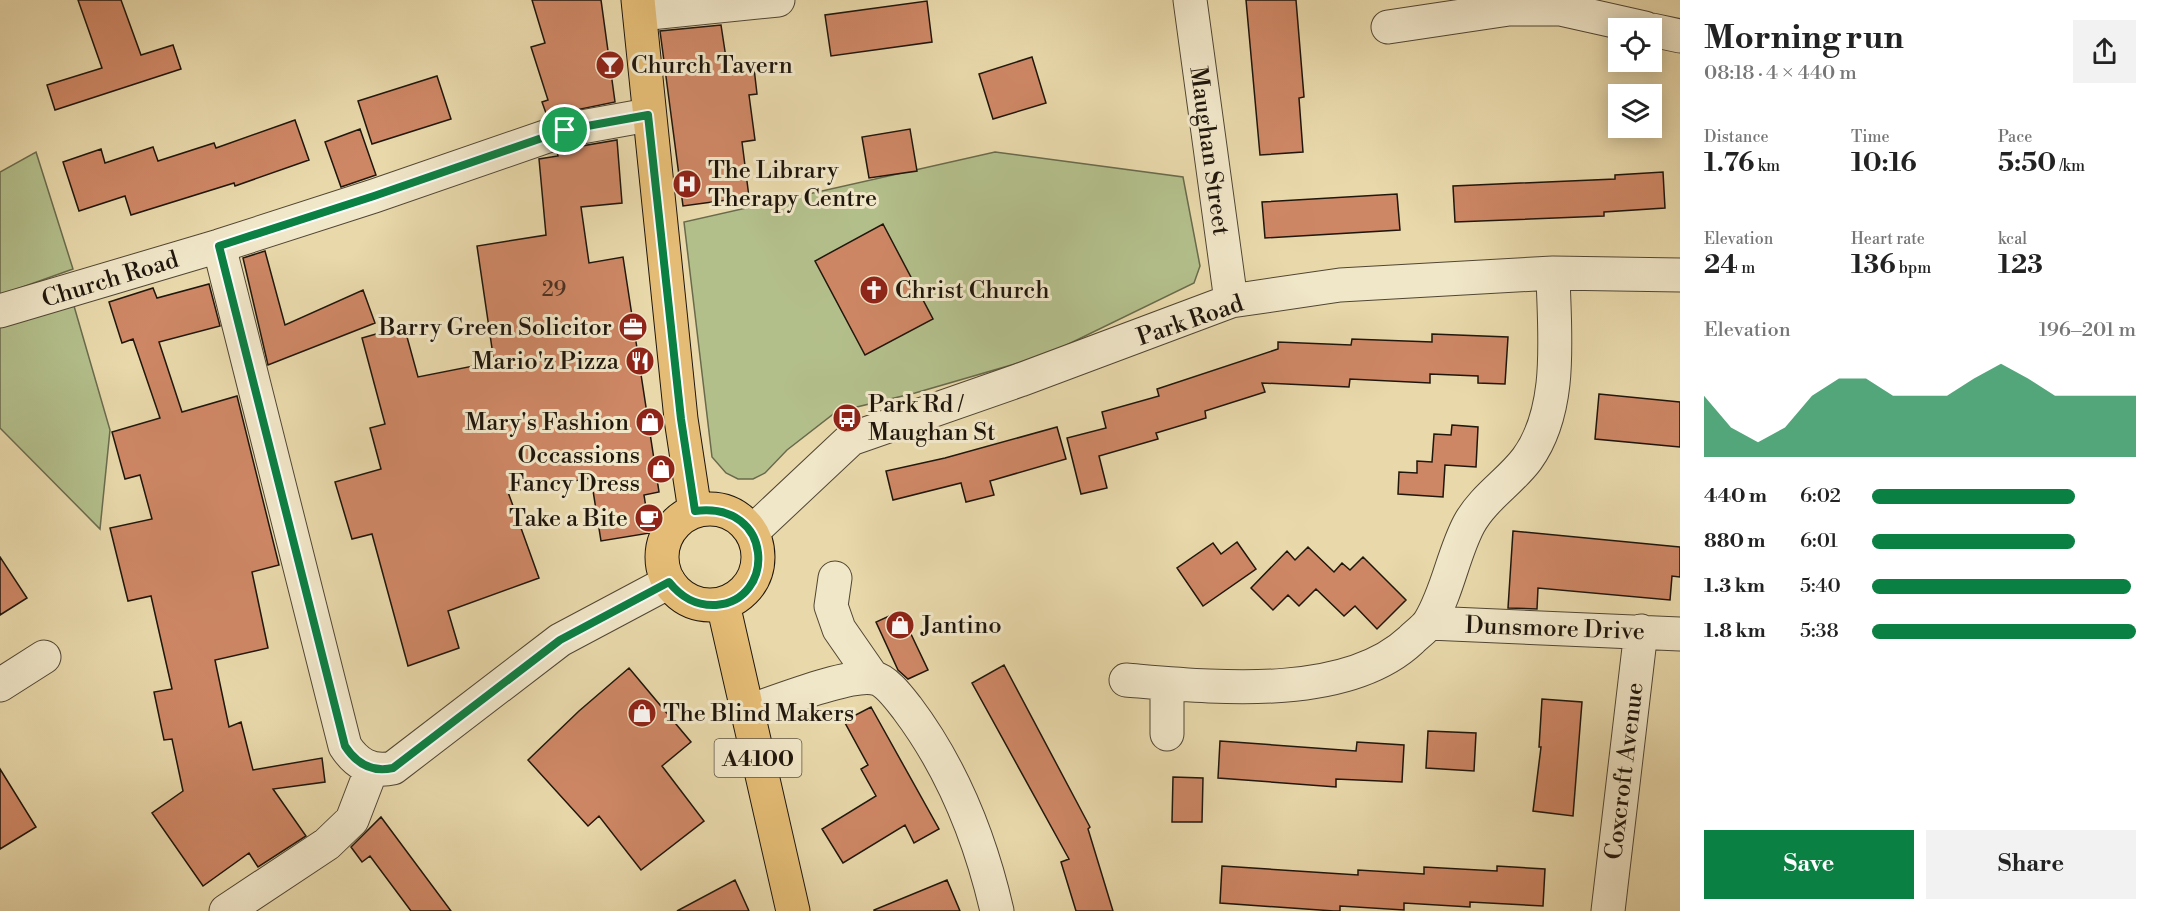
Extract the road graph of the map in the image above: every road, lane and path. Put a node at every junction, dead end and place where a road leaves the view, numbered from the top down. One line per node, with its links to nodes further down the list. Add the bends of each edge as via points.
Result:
1 (778, 0): 3 (street)
2 (1191, 0): 13 (street, Maughan Street)
3 (639, 7): 9 (main road)
4 (1469, 7): 5 (street, via 1560,9); 6 (street)
5 (1608, 20)
6 (1388, 27)
7 (1662, 32): 8 (street)
8 (1680, 36)
9 (648, 115): 10 (street, Church Road, via 565,130); 15 (main road, via 681,419)
10 (219, 246): 14 (street, Church Road); 30 (street, via 345,746 354,760)
11 (1553, 273): 12 (street, Park Road); 13 (street, Park Road, via 1340,285); 20 (street, via 1550,402 1538,439 1526,460 1469,524)
12 (1680, 275)
13 (1232, 301): 16 (street, Park Road, via 851,439)
14 (0, 312)
15 (695, 511): 16 (main road, via 735,515); 18 (main road, via 674,525 666,538 663,568)
16 (752, 532): 19 (main road, via 758,546 755,575 748,588)
17 (835, 578): 24 (street, via 831,606 839,628)
18 (669, 582): 19 (main road, via 678,594 692,602); 30 (street, via 560,640 393,768)
19 (723, 604): 28 (main road, A4100)
20 (1429, 623): 21 (street, Dunsmore Drive); 26 (street, via 1380,664 1321,682 1281,686)
21 (1641, 631): 22 (street, Dunsmore Drive); 34 (street, Coxcroft Avenue)
22 (1680, 634)
23 (44, 657): 27 (street)
24 (873, 678): 28 (street, via 844,681); 33 (street, via 900,698 925,731 958,789 987,867)
25 (1126, 680): 26 (street)
26 (1167, 684): 29 (street)
27 (0, 685)
28 (746, 712): 32 (main road, A4100)
29 (1167, 734)
30 (372, 768): 31 (street, via 352,820 327,844)
31 (226, 911)
32 (793, 911)
33 (997, 911)
34 (1608, 911)

